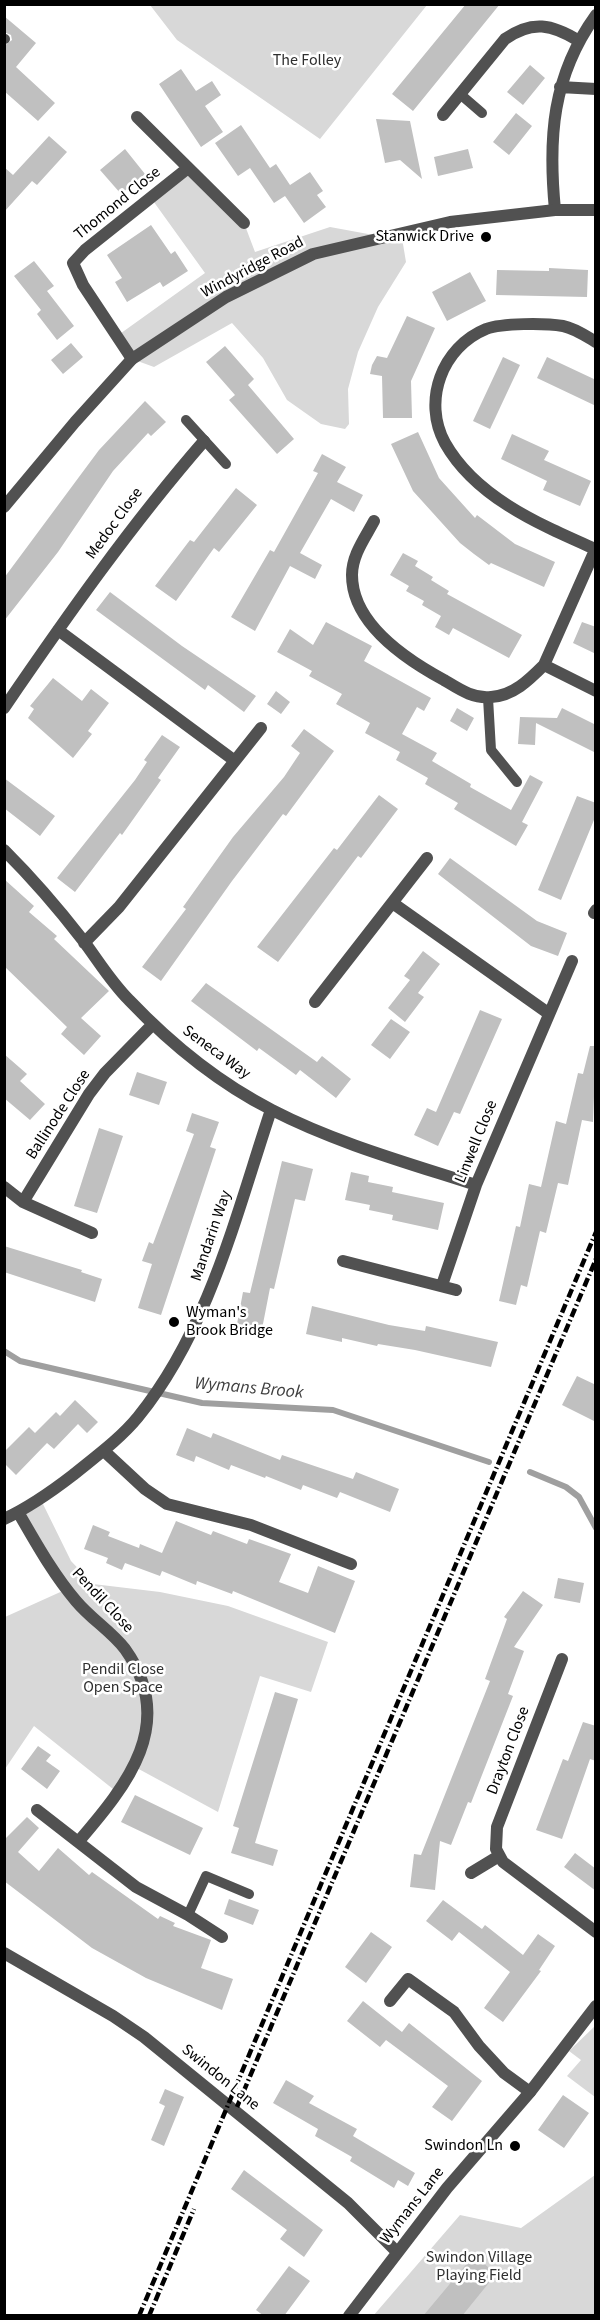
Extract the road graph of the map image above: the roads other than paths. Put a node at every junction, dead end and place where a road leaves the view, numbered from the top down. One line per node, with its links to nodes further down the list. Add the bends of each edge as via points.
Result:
1 (596, 15): 2 (street)
2 (579, 41): 3 (street); 5 (street, via 551,27 522,29 505,39)
3 (560, 87): 4 (street); 10 (street, via 550,145)
4 (596, 89)
5 (460, 94): 6 (lane); 7 (street)
6 (482, 113)
7 (443, 115)
8 (137, 117): 9 (street, Thomond Close)
9 (188, 168): 12 (street, Thomond Close); 14 (street, Thomond Close, via 73,263)
10 (555, 210): 11 (street, Windyridge Road); 14 (street, Windyridge Road, via 450,222 313,254 226,297)
11 (596, 210)
12 (244, 223)
13 (596, 342): 20 (street, via 563,326 487,329 466,341 449,359 438,381 435,406 445,444 484,488 550,529)
14 (132, 359): 18 (street, Windyridge Road)
15 (186, 420): 16 (lane)
16 (204, 441): 17 (lane); 21 (street, Medoc Close, via 161,491)
17 (226, 464)
18 (4, 507)
19 (374, 521): 24 (street, via 370,541 355,556 352,583 372,625 411,662 469,694)
20 (595, 549): 22 (street)
21 (58, 630): 25 (street, Medoc Close); 27 (street)
22 (544, 665): 23 (street); 24 (street, via 531,679 508,693)
23 (596, 691)
24 (488, 698): 28 (lane, via 491,750)
25 (4, 708)
26 (261, 728): 27 (street)
27 (236, 761): 32 (street, via 119,907)
28 (517, 782)
29 (4, 850): 32 (street, Seneca Way, via 40,886)
30 (427, 858): 31 (street)
31 (394, 904): 34 (street); 35 (street)
32 (84, 943): 36 (street, Seneca Way, via 104,973)
33 (572, 961): 35 (street, Linwell Close)
34 (315, 1002)
35 (548, 1013): 38 (street, Linwell Close)
36 (153, 1024): 37 (street, Seneca Way, via 211,1072); 40 (street, Ballinode Close, via 89,1094)
37 (271, 1110): 38 (street, Seneca Way, via 381,1154); 45 (street, Mandarin Way, via 214,1285 173,1363 137,1418)
38 (476, 1185): 43 (street, Linwell Close)
39 (4, 1187): 40 (street)
40 (23, 1202): 41 (street)
41 (92, 1233)
42 (343, 1260): 43 (street)
43 (442, 1286): 44 (street)
44 (456, 1290)
45 (104, 1451): 46 (street, Mandarin Way, via 41,1500); 48 (street, via 145,1489 167,1503 251,1525)
46 (18, 1512): 47 (street, Mandarin Way); 51 (street, Pendil Close, via 49,1566 77,1603 126,1650 144,1694 145,1739 135,1767)
47 (4, 1519)
48 (351, 1564)
49 (562, 1659): 52 (street, Drayton Close, via 497,1827)
50 (37, 1810): 51 (street)
51 (79, 1840): 55 (street, via 136,1887)
52 (498, 1856): 53 (street); 56 (street)
53 (471, 1873)
54 (249, 1894): 55 (lane, via 206,1876)
55 (188, 1915): 57 (street)
56 (596, 1932)
57 (222, 1937)
58 (4, 1953): 62 (street, Swindon Lane, via 144,2037 348,2203)
59 (390, 2001): 61 (street, via 408,1979 454,2012 504,2073)
60 (596, 2006): 61 (street, Wymans Lane)
61 (530, 2092): 62 (street, Wymans Lane)
62 (397, 2252): 63 (street, Wymans Lane)
63 (349, 2316)

